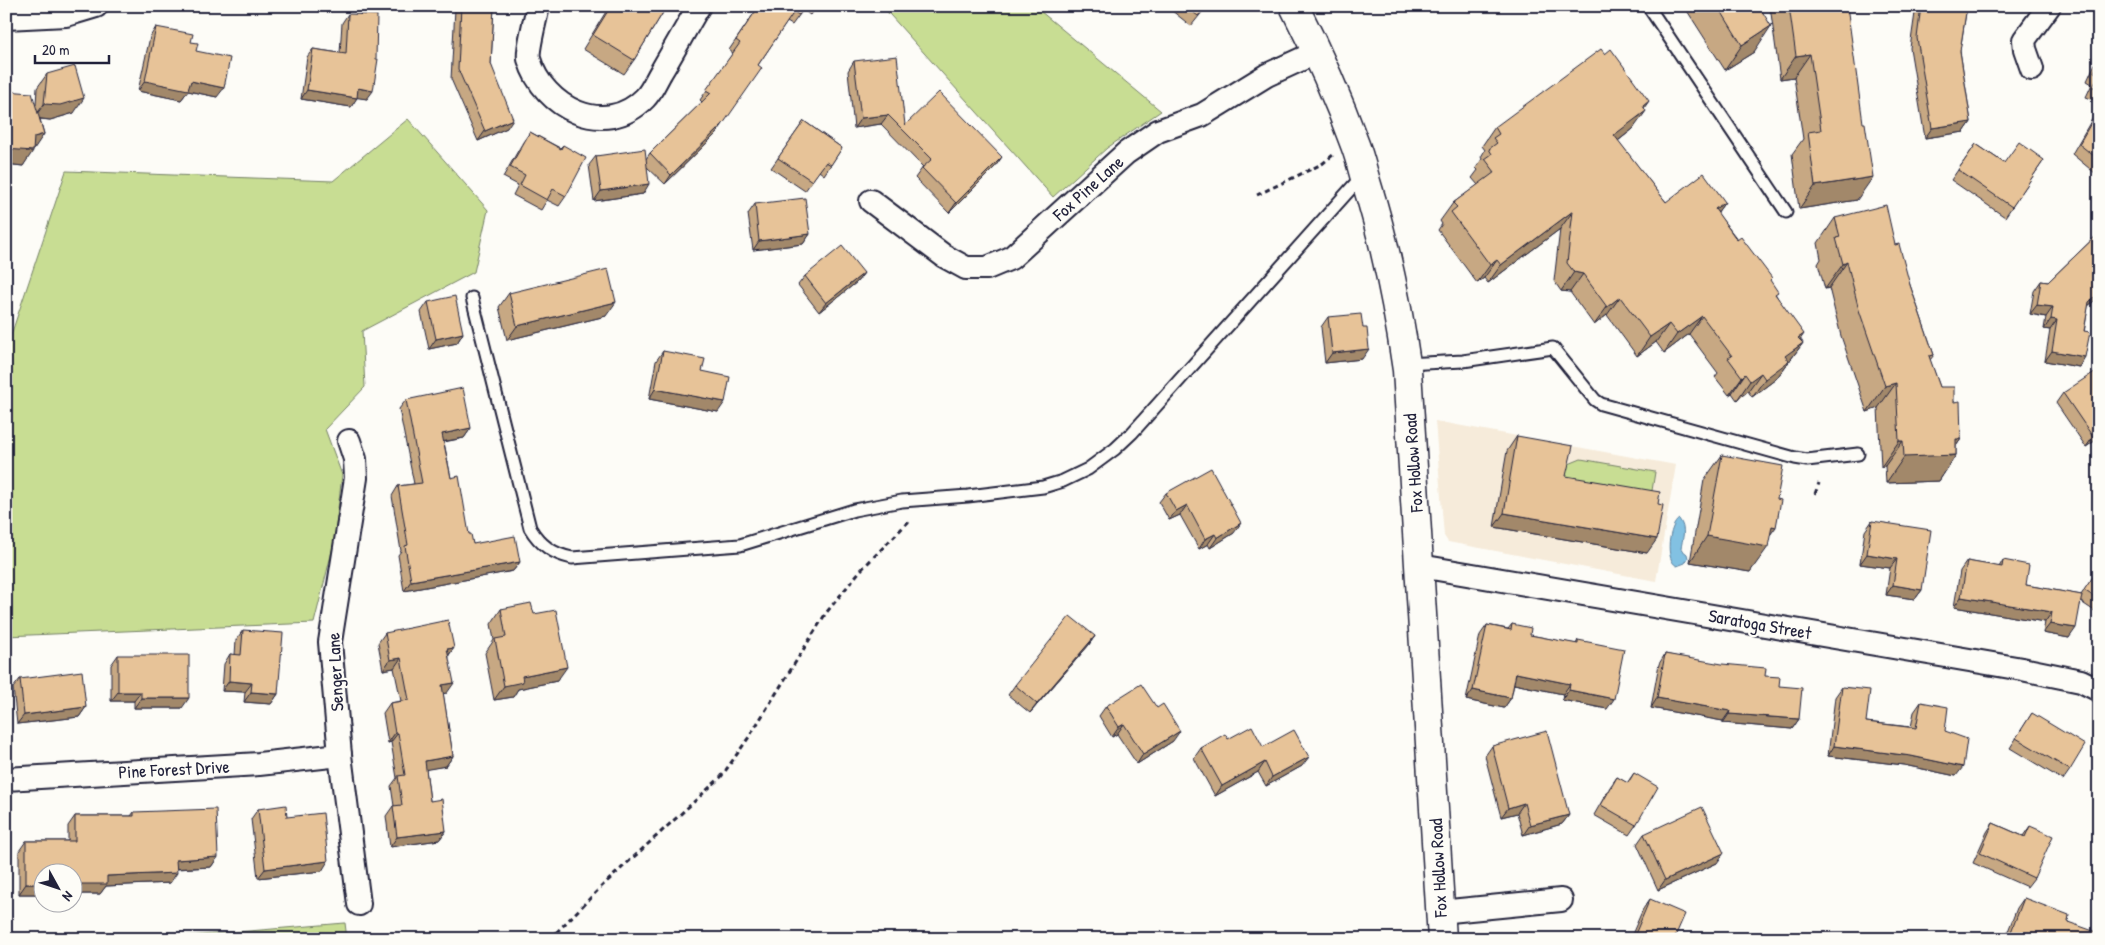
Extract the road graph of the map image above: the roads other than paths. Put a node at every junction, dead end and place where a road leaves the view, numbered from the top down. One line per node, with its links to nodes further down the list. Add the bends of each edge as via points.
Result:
1 (96, 6): 7 (street, via 66,15)
2 (538, 6): 3 (street, via 529,57 539,79 552,96 569,109 585,116 609,118 646,98)
3 (699, 6)
4 (1294, 6): 8 (main road, Fox Hollow Road)
5 (1648, 6): 12 (lane)
6 (2049, 6): 9 (street, via 2024,40)
7 (6, 18)
8 (1317, 52): 10 (main road, Fox Hollow Road); 11 (street, Fox Pine Lane, via 1267,74 1202,114 1158,131 1126,153 1011,258 988,268 966,268 944,256)
9 (2032, 69)
10 (1364, 173): 13 (lane, via 1115,449 1088,469 1063,482 1043,487 902,501 854,510 740,546 572,558 558,555 536,538 530,528); 14 (main road, Fox Hollow Road, via 1392,278)
11 (871, 201)
12 (1786, 212)
13 (472, 298)
14 (1406, 364): 16 (lane, via 1463,361 1553,348 1601,404 1795,458 1807,460); 17 (main road, Fox Hollow Road)
15 (349, 441): 19 (street, Senger Lane, via 355,459 356,478 330,642)
16 (1858, 454)
17 (1420, 566): 18 (street, Saratoga Street, via 2022,669 2081,681); 23 (main road, Fox Hollow Road)
18 (2099, 690)
19 (340, 755): 20 (street, Pine Forest Drive, via 259,764); 22 (street, Senger Lane)
20 (6, 778)
21 (1561, 900): 23 (street)
22 (359, 904)
23 (1441, 926)

